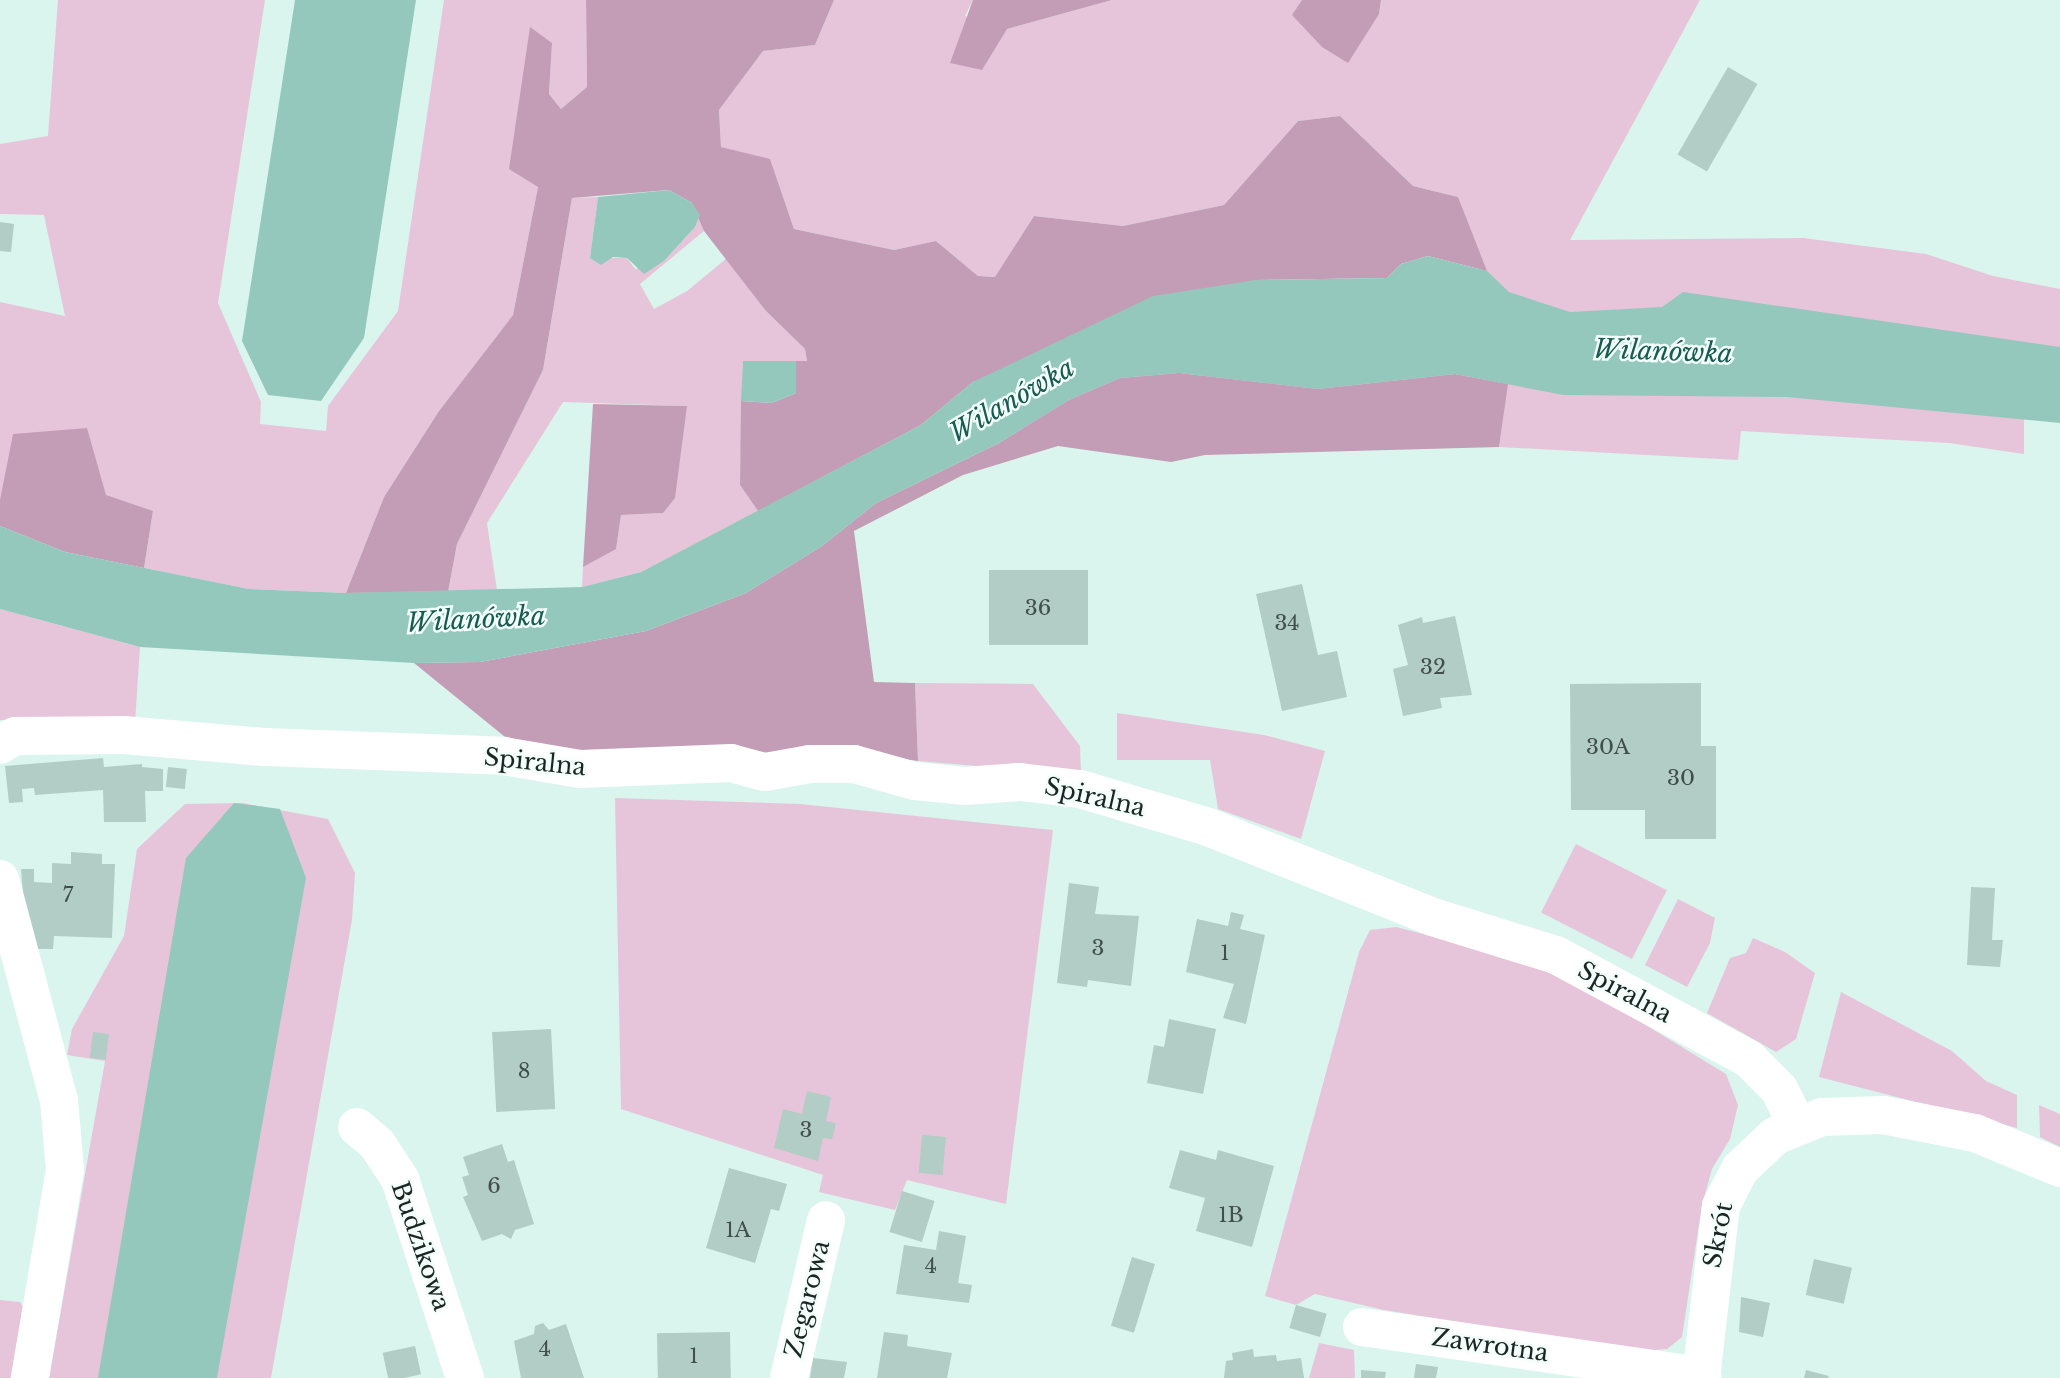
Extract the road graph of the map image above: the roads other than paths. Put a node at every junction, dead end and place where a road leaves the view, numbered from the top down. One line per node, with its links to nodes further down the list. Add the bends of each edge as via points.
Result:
1 (0, 745): 3 (street, Spiralna, via 24,735 124,735 264,747 505,756 580,769 731,763 765,772 810,764 854,764 915,781 964,786 1020,782 1080,789 1208,827 1433,917 1556,955 1749,1059 1779,1089)
2 (0, 878): 9 (street, via 59,1100 65,1170)
3 (1797, 1125): 5 (street, via 1849,1114 1921,1119 1975,1133); 8 (street, Skrót, via 1756,1151 1740,1169 1720,1206)
4 (357, 1126): 10 (street, Budzikowa, via 377,1144 400,1179)
5 (2060, 1168)
6 (827, 1220): 11 (street, Zegarowa)
7 (1362, 1327): 8 (street, Zawrotna)
8 (1701, 1377)
9 (30, 1378)
10 (465, 1378)
11 (789, 1378)

